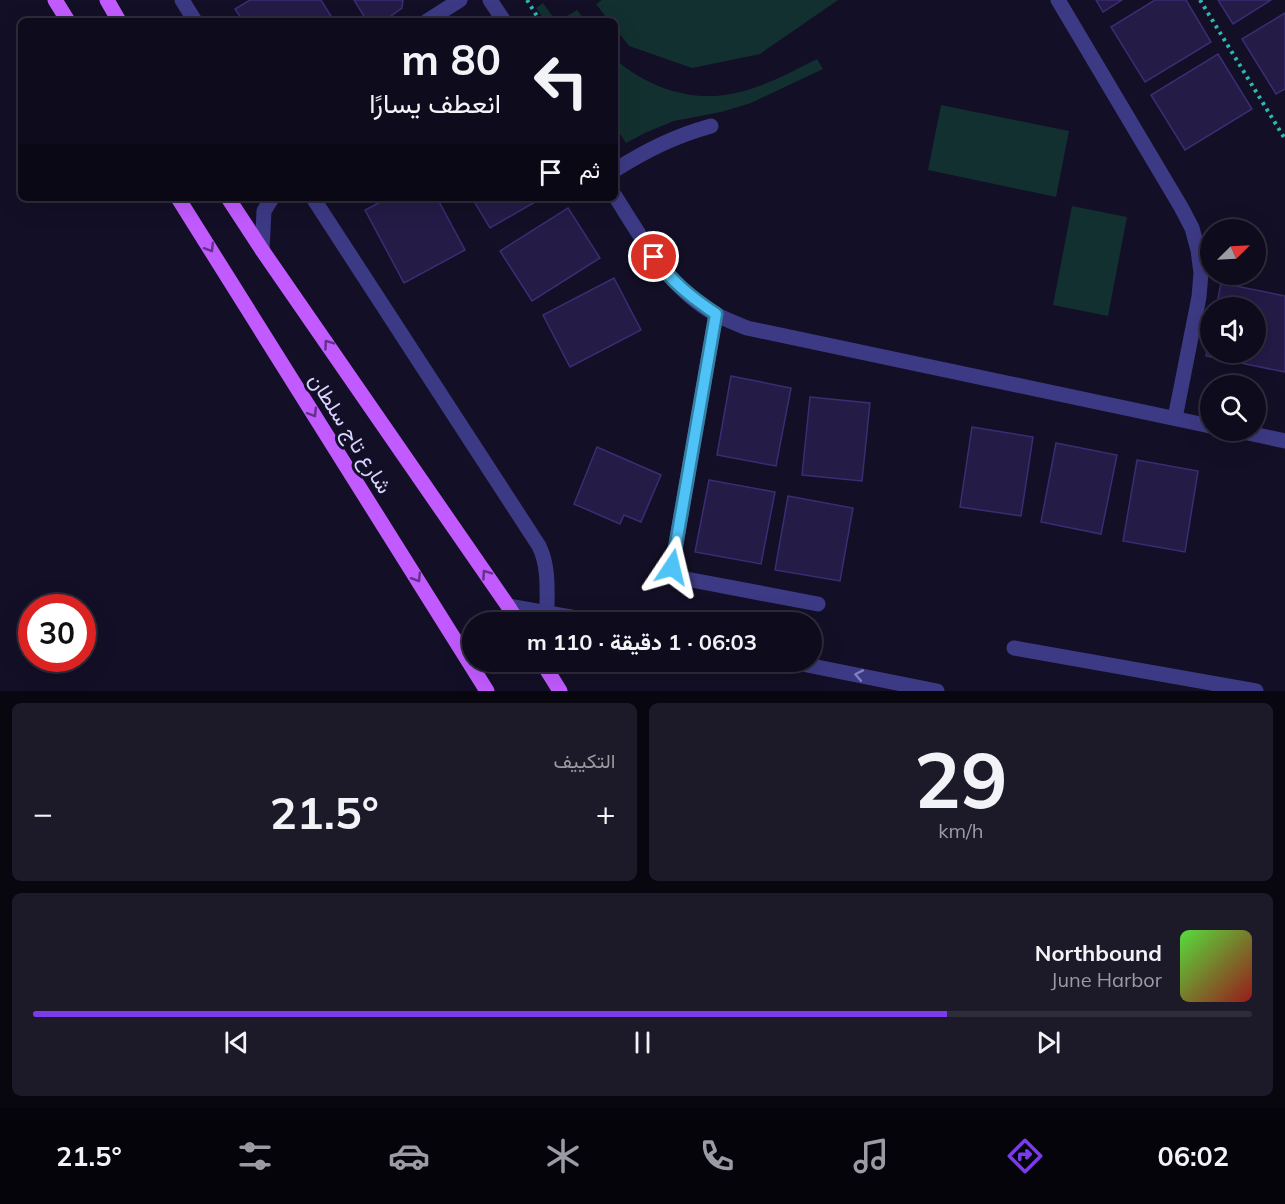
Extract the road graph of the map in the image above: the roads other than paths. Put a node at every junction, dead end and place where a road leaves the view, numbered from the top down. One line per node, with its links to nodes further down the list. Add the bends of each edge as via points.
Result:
1 (54, 0): 7 (main road)
2 (107, 0): 8 (main road)
3 (182, 0): 9 (street)
4 (460, 0): 10 (street)
5 (490, 0): 11 (street)
6 (1058, 0): 21 (street, via 1192,228 1201,273)
7 (66, 18)
8 (117, 18)
9 (193, 18)
10 (431, 18)
11 (502, 18)
12 (711, 126): 13 (street, via 656,146)
13 (618, 168)
14 (180, 201): 32 (main road, شارع تاج سلطان, one-way to 32)
15 (230, 201): 19 (main road, شارع تاج سلطان)
16 (270, 201): 19 (street, via 264,211)
17 (315, 201): 28 (street, via 543,554)
18 (618, 201): 20 (street, via 664,271 688,295)
19 (262, 250): 26 (main road, شارع تاج سلطان, one-way to 19)
20 (716, 314): 21 (street, via 747,328); 25 (street, via 673,572 681,578)
21 (1175, 418): 22 (street)
22 (1200, 424)
23 (1266, 437): 24 (street)
24 (1285, 441)
25 (818, 604)
26 (508, 606): 27 (main road, شارع تاج سلطان); 28 (street)
27 (512, 612)
28 (547, 612)
29 (1014, 648): 35 (street)
30 (822, 668): 34 (street, one-way to 30)
31 (548, 672): 33 (main road)
32 (487, 691)
33 (560, 691)
34 (937, 691)
35 (1256, 691)

